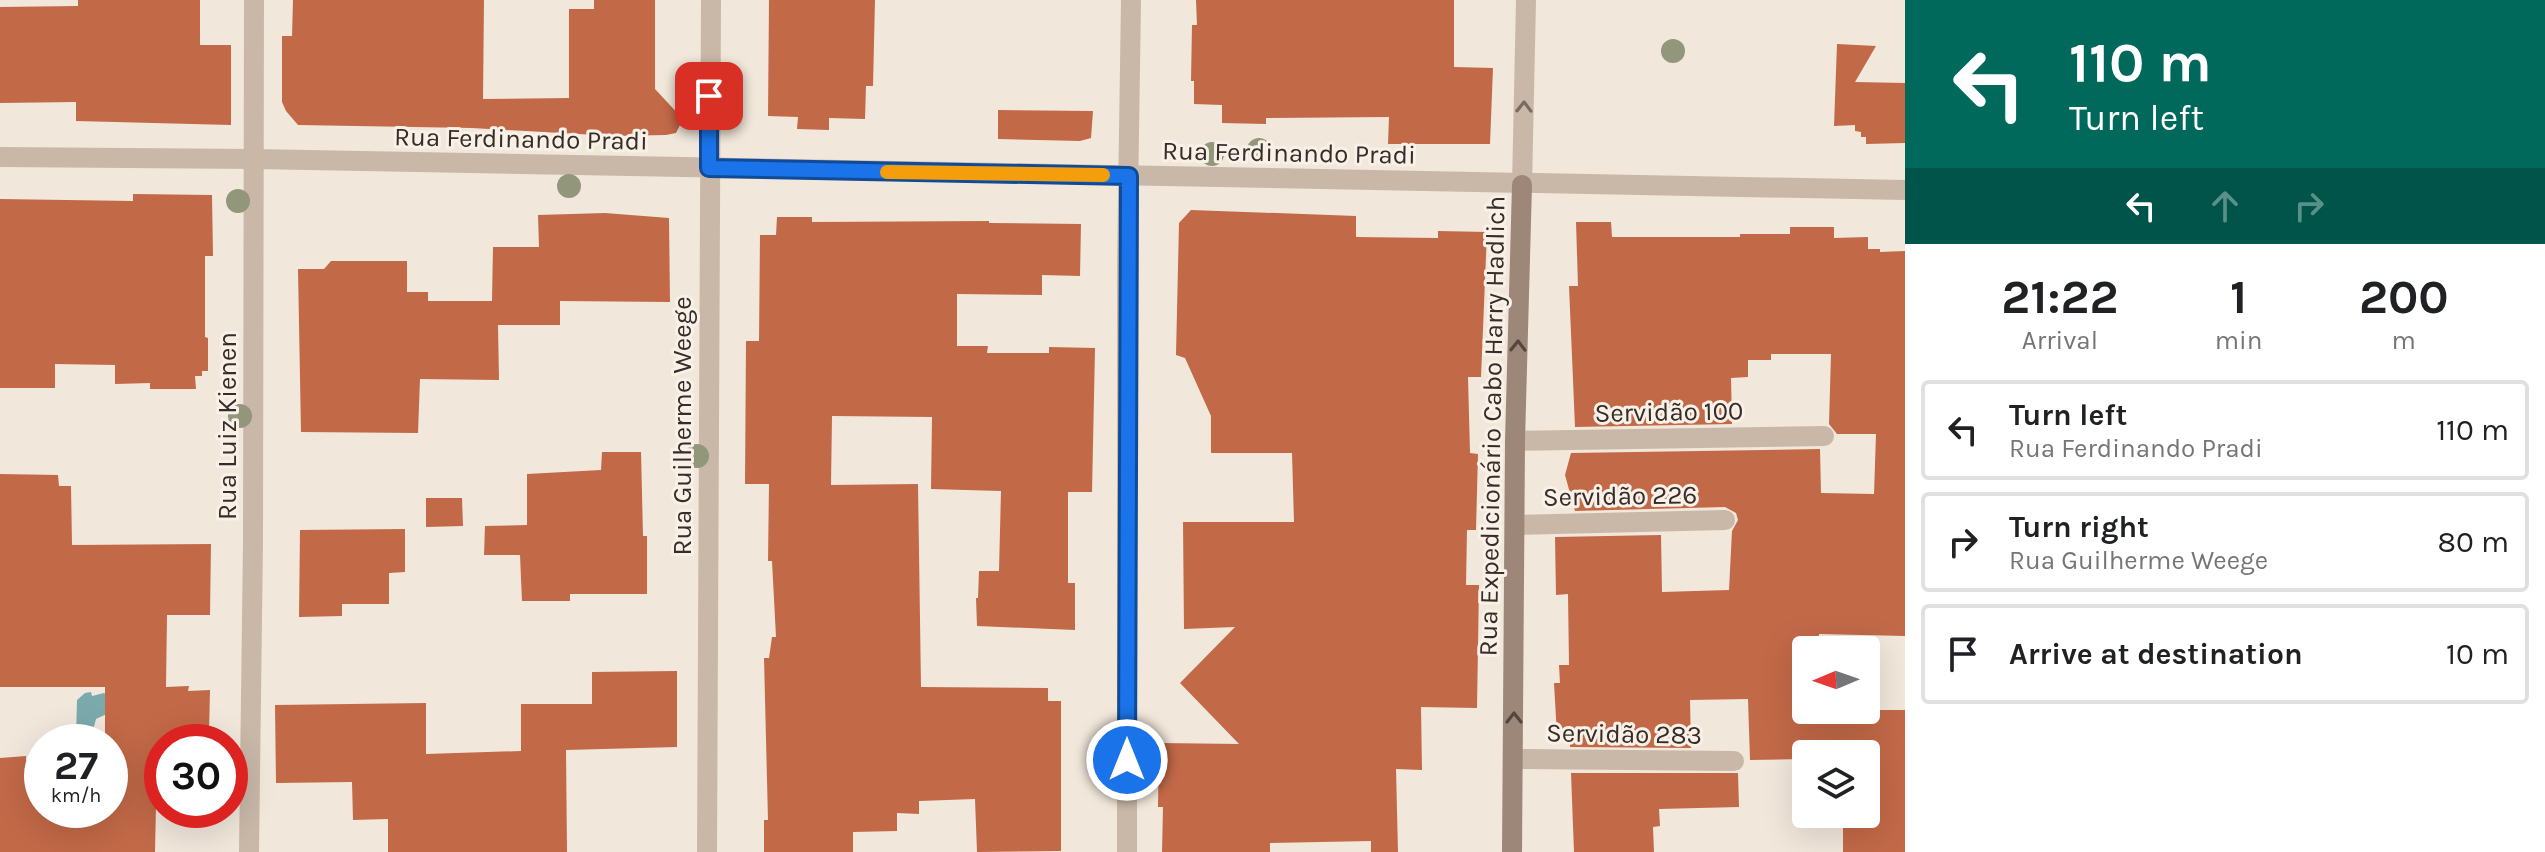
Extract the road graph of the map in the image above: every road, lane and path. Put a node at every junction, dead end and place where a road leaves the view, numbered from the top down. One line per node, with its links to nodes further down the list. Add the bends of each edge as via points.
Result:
1 (254, 0): 6 (street, Rua Luiz Kienen)
2 (711, 0): 7 (street, Rua Guilherme Weege)
3 (1131, 0): 8 (street)
4 (1526, 0): 9 (street, Rua Expedicionário Cabo Harry Hadlich, one-way to 4)
5 (0, 157): 6 (street, Rua Ferdinando Pradi)
6 (254, 159): 7 (street, Rua Ferdinando Pradi); 17 (street, Rua Luiz Kienen)
7 (709, 168): 8 (street, Rua Ferdinando Pradi); 18 (street, Rua Guilherme Weege)
8 (1129, 176): 9 (street, Rua Ferdinando Pradi); 19 (street)
9 (1522, 185): 10 (street, Rua Ferdinando Pradi); 12 (street, Rua Expedicionário Cabo Harry Hadlich, one-way to 9)
10 (1905, 190)
11 (1824, 436): 12 (street, Servidão 100)
12 (1515, 441): 14 (street, Rua Expedicionário Cabo Harry Hadlich)
13 (1725, 520): 14 (street, Servidão 226)
14 (1516, 525): 15 (street, Rua Expedicionário Cabo Harry Hadlich, one-way to 14)
15 (1513, 759): 16 (street, Servidão 283); 20 (street, Rua Expedicionário Cabo Harry Hadlich)
16 (1734, 761)
17 (249, 852)
18 (707, 852)
19 (1127, 852)
20 (1512, 852)

